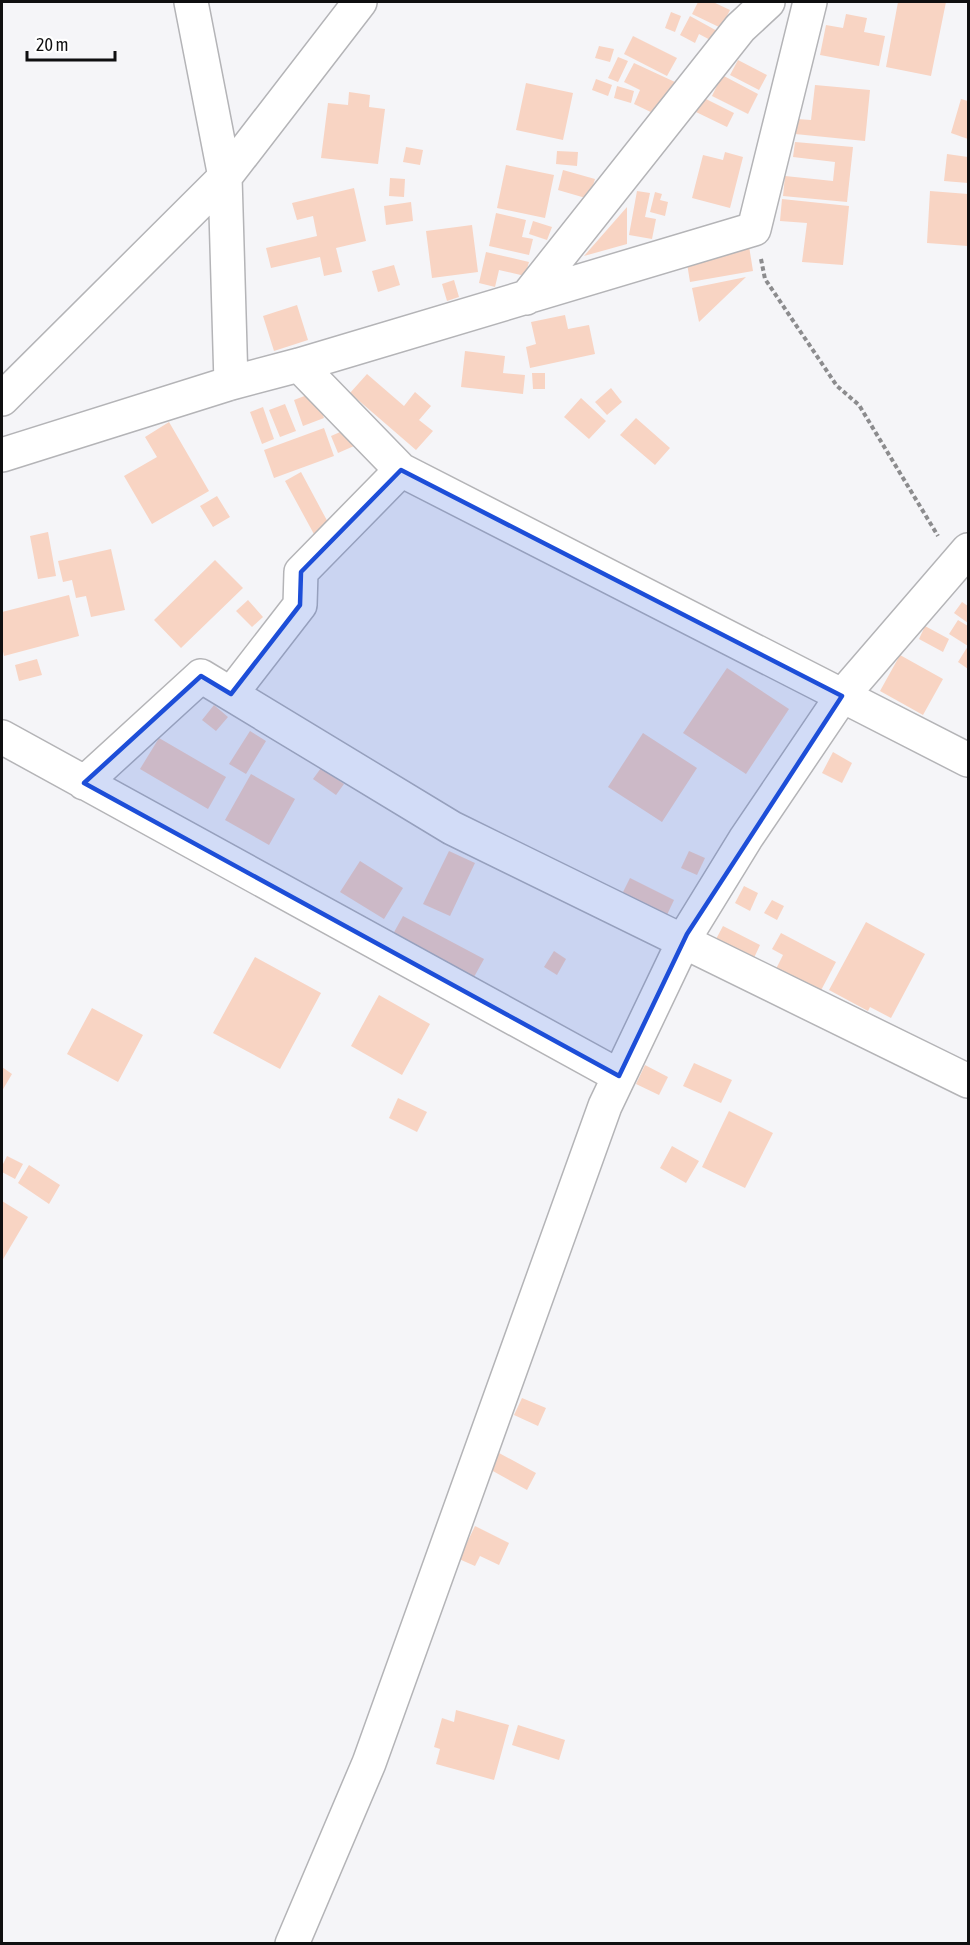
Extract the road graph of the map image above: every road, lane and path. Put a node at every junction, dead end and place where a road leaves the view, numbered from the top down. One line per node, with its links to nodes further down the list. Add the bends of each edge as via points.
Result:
1 (191, 2): 5 (street)
2 (360, 2): 5 (street)
3 (768, 2): 7 (street, via 740,28)
4 (810, 2): 6 (street)
5 (225, 177): 9 (street); 10 (street)
6 (754, 229): 7 (street); 13 (path, via 765,279 837,386 859,405)
7 (526, 298): 8 (street)
8 (299, 364): 9 (street); 12 (street)
9 (231, 383): 11 (street)
10 (2, 399)
11 (2, 454)
12 (402, 470): 14 (street, via 301,572 300,605); 15 (street)
13 (962, 558): 15 (street)
14 (231, 694): 18 (street, via 201,676); 19 (street, via 452,828)
15 (842, 696): 17 (street); 19 (street, via 746,838)
16 (2, 737): 18 (street)
17 (969, 760)
18 (84, 783): 20 (street)
19 (684, 942): 20 (street); 21 (street)
20 (619, 1076): 22 (street, via 369,1763)
21 (969, 1081)
22 (292, 1944)

